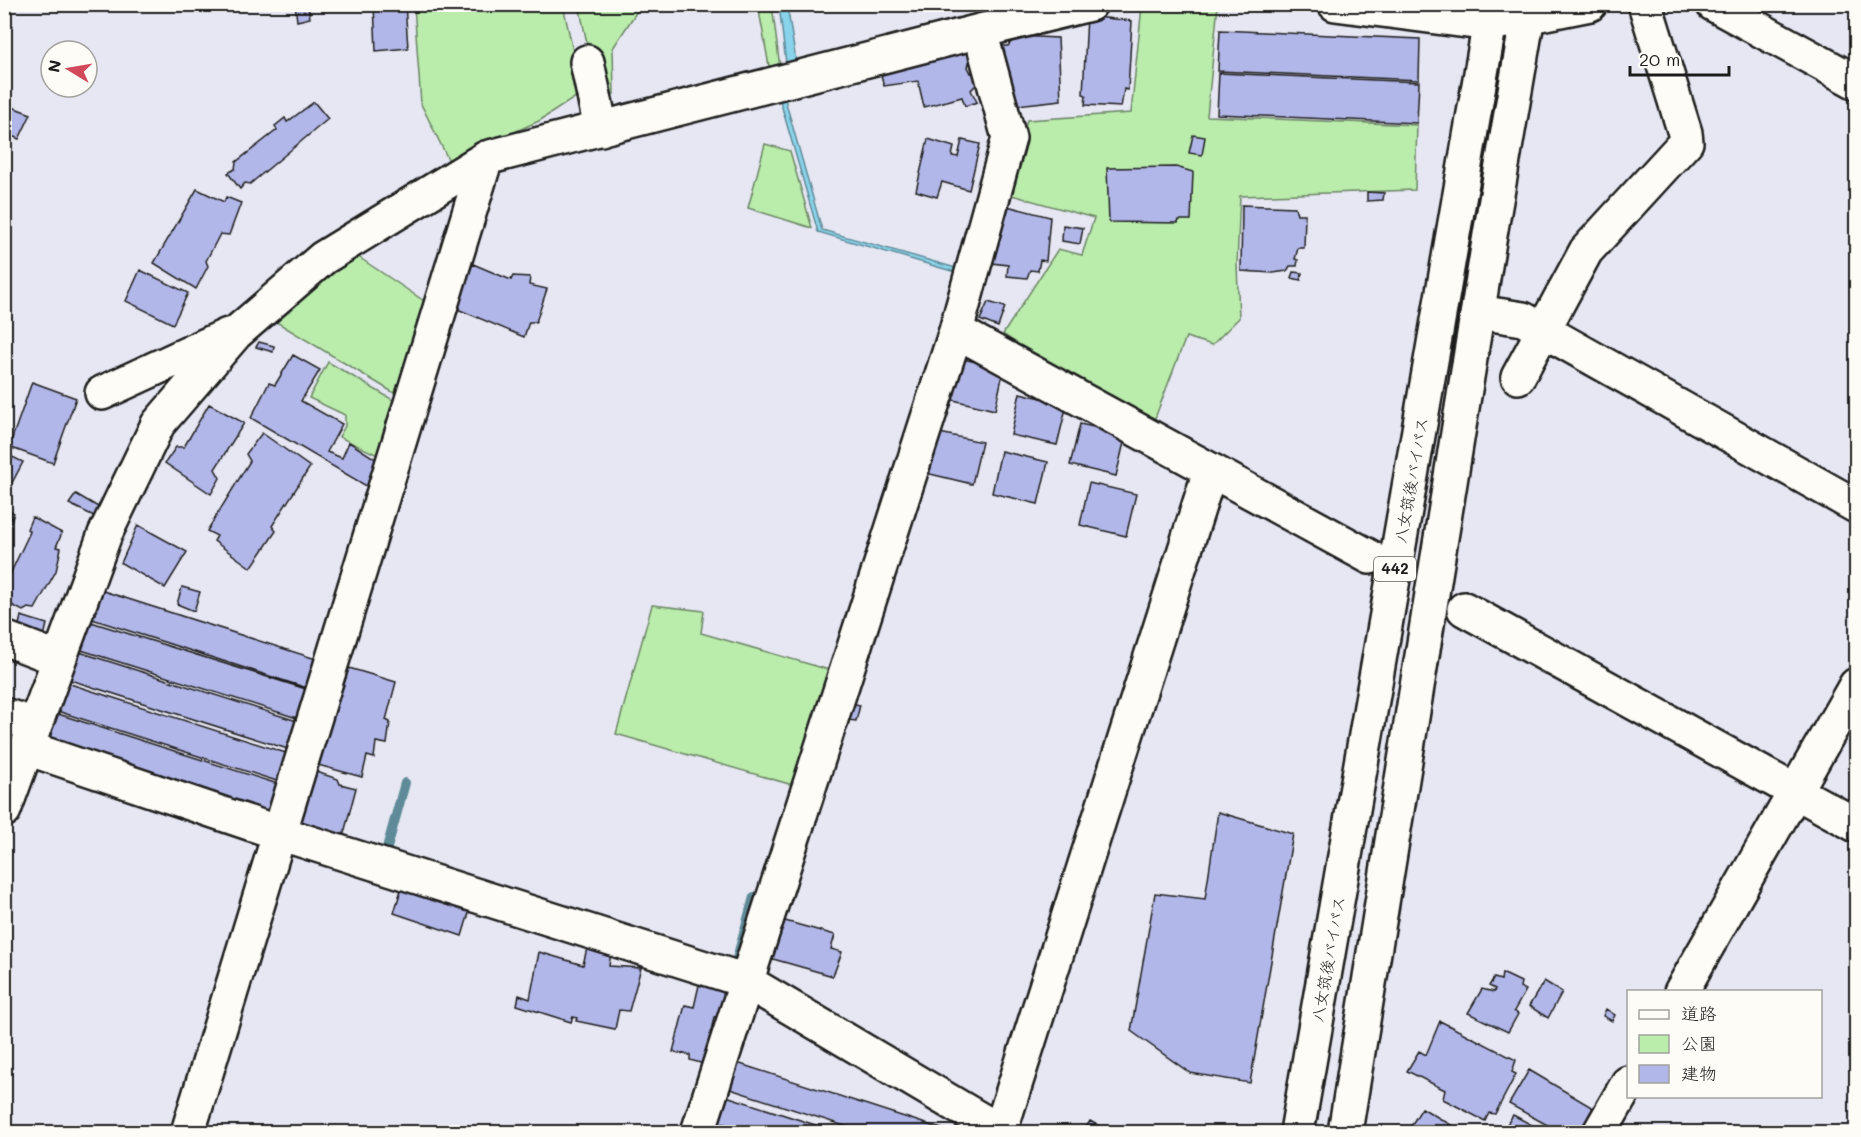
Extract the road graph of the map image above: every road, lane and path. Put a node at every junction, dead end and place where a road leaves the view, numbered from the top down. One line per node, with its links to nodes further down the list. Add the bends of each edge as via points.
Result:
1 (1090, 4): 8 (main road)
2 (1335, 4): 7 (main road)
3 (1590, 4): 6 (main road)
4 (1645, 4): 16 (main road, via 1686,142 1586,251)
5 (1713, 4): 10 (main road)
6 (1529, 11): 7 (main road); 13 (main road, 442)
7 (1491, 14): 38 (main road, 八女筑後バイパス / 442)
8 (980, 31): 11 (main road); 15 (main road, via 1009,138)
9 (586, 62): 11 (main road)
10 (1857, 82)
11 (601, 129): 12 (main road)
12 (486, 158): 14 (main road, via 323,258); 31 (main road)
13 (1478, 312): 16 (main road, via 1523,319); 39 (main road, 442)
14 (238, 331): 18 (main road); 24 (main road, via 158,424 105,534)
15 (956, 331): 19 (main road); 32 (main road)
16 (1544, 331): 17 (main road); 20 (main road)
17 (1518, 377)
18 (102, 393)
19 (1210, 471): 21 (main road); 37 (main road)
20 (1857, 506)
21 (1370, 557)
22 (1464, 609): 28 (main road)
23 (4, 638): 24 (main road)
24 (59, 659): 27 (main road)
25 (1857, 685): 28 (main road)
26 (4, 715): 27 (main road)
27 (31, 736): 29 (main road); 31 (main road)
28 (1796, 791): 30 (main road); 33 (main road)
29 (4, 810)
30 (1857, 825)
31 (279, 832): 32 (main road); 35 (main road)
32 (746, 981): 36 (main road); 37 (main road)
33 (1682, 990)
34 (1627, 1086): 40 (main road)
35 (188, 1132)
36 (698, 1132)
37 (1000, 1132)
38 (1297, 1132)
39 (1345, 1132)
40 (1600, 1132)

